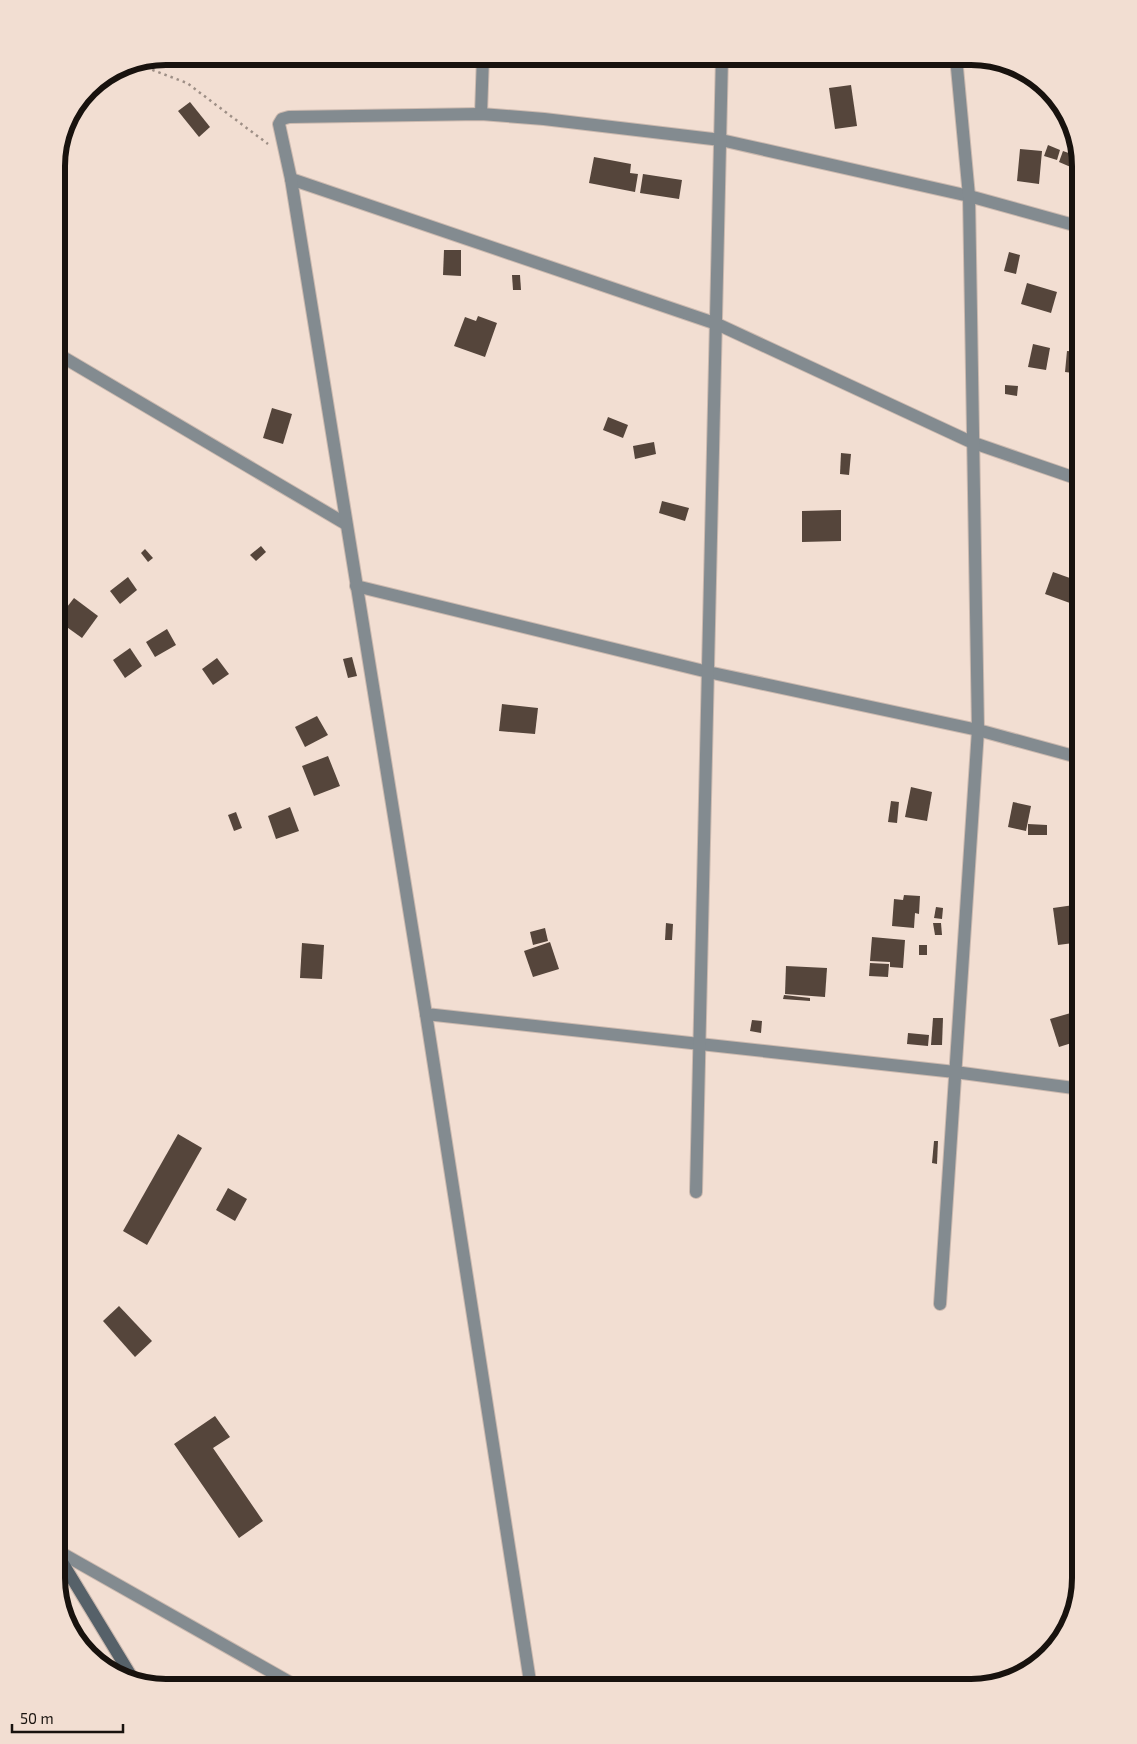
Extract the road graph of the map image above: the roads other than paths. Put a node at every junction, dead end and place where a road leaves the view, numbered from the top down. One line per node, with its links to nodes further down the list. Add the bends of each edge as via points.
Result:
1 (483, 65): 4 (street)
2 (722, 65): 5 (street)
3 (957, 65): 7 (street)
4 (481, 114): 5 (street); 6 (street, via 282,119 279,128)
5 (721, 140): 7 (street); 9 (street)
6 (291, 179): 9 (street); 13 (street)
7 (969, 196): 8 (street); 11 (street)
8 (1072, 225)
9 (717, 324): 11 (street); 15 (street)
10 (65, 358): 13 (street)
11 (971, 442): 12 (street); 16 (street)
12 (1072, 477)
13 (346, 524): 14 (street)
14 (356, 586): 15 (street); 18 (street)
15 (708, 672): 16 (street); 19 (street)
16 (978, 730): 17 (street); 20 (street)
17 (1072, 756)
18 (426, 1014): 19 (street); 28 (street)
19 (699, 1045): 20 (street); 22 (street)
20 (955, 1072): 21 (street); 23 (street)
21 (1072, 1088)
22 (696, 1192)
23 (940, 1304)
24 (65, 1556): 27 (street)
25 (65, 1566): 26 (street)
26 (128, 1672)
27 (284, 1679)
28 (530, 1679)

